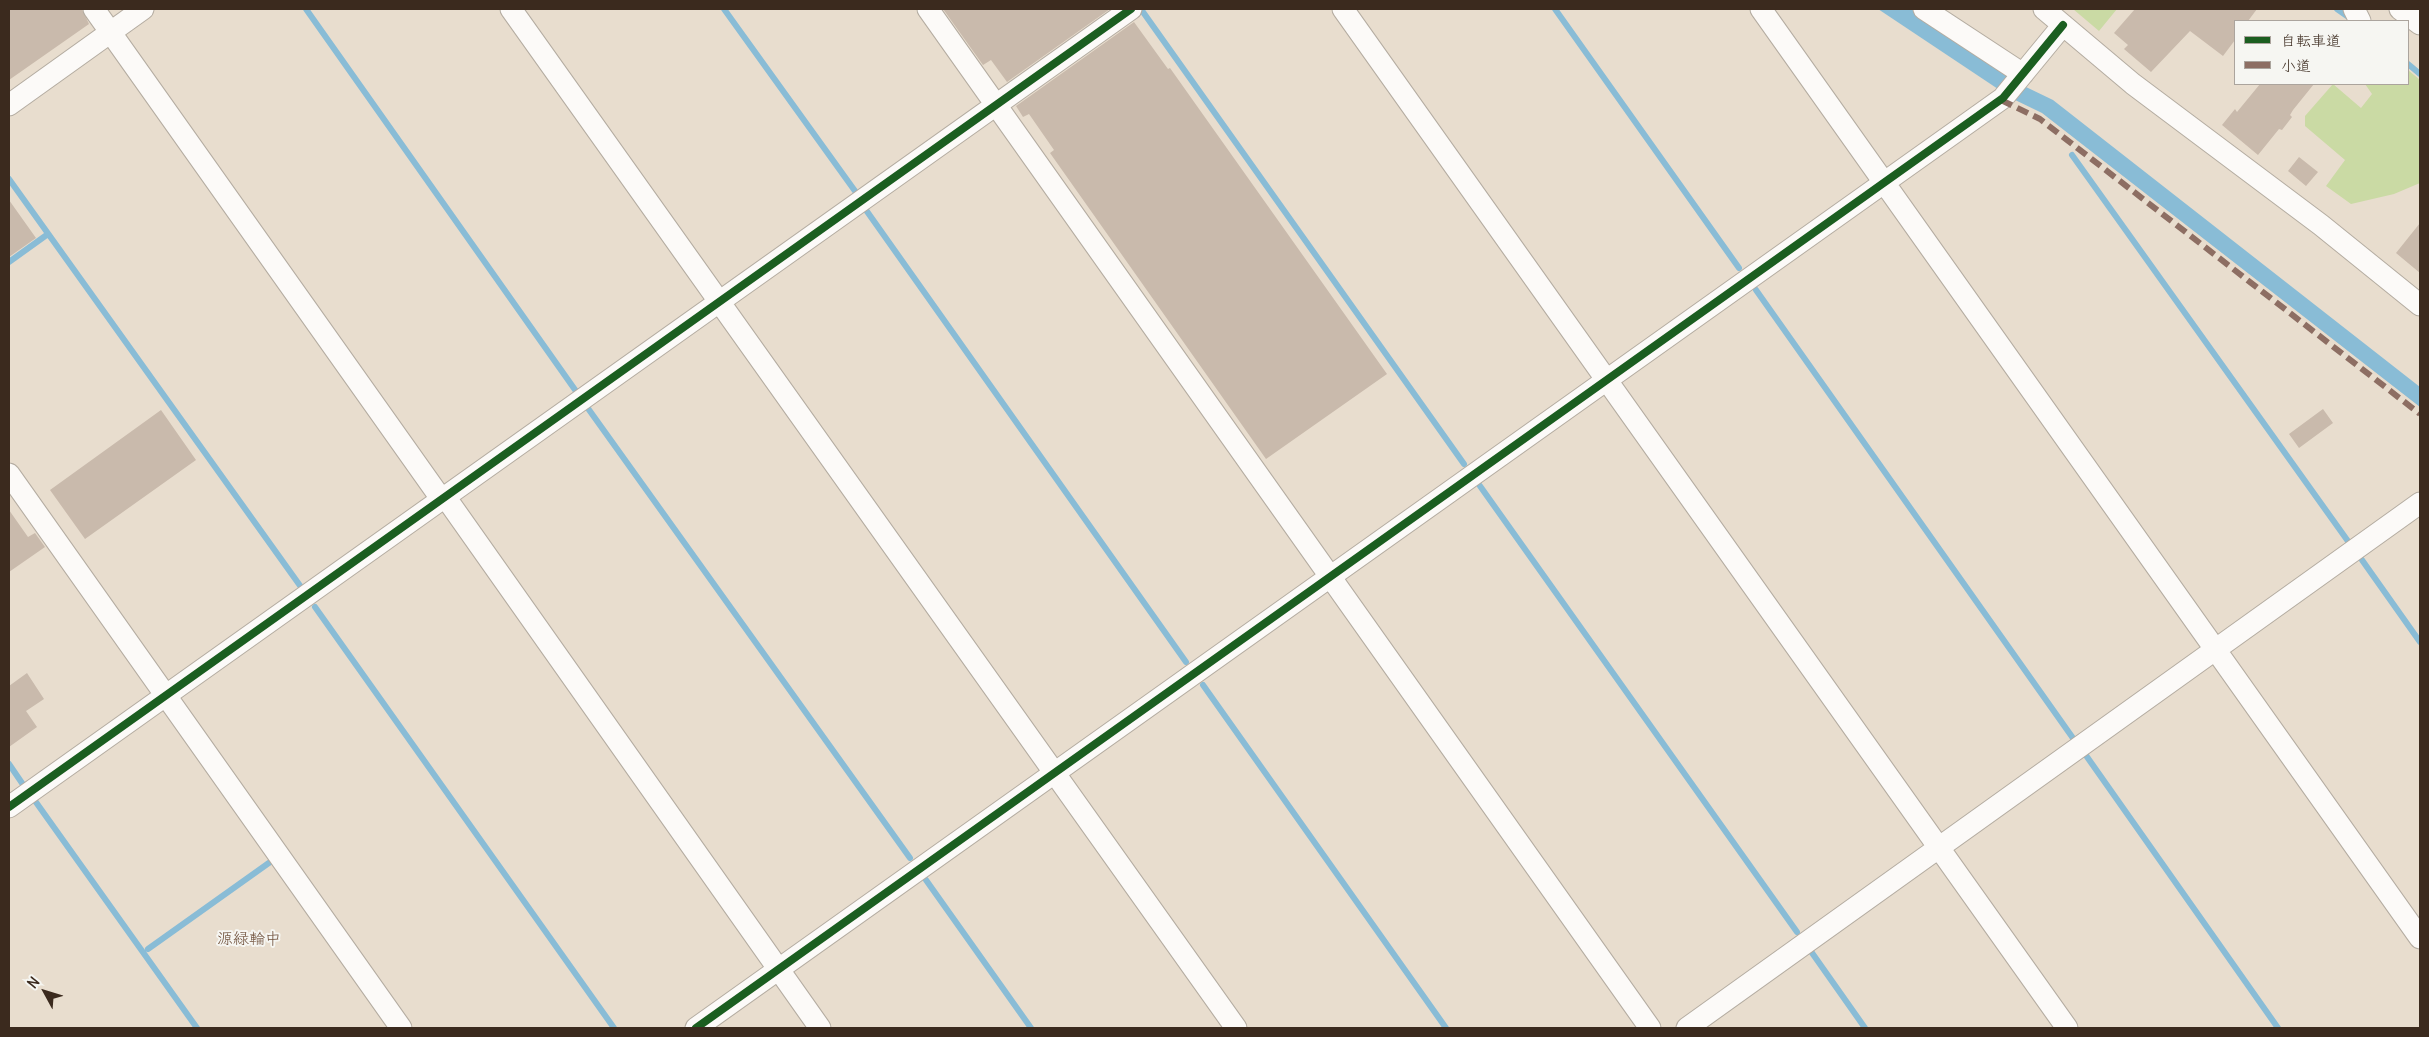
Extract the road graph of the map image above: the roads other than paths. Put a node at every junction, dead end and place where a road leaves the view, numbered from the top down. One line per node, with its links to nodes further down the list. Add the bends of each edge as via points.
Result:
1 (94, 9): 13 (street)
2 (143, 9): 13 (street)
3 (511, 9): 18 (street)
4 (928, 9): 15 (street)
5 (1131, 9): 15 (street)
6 (1344, 9): 20 (street)
7 (1761, 9): 17 (street)
8 (1924, 9): 14 (street)
9 (2044, 9): 12 (street)
10 (2400, 9): 11 (street)
11 (2420, 24)
12 (2063, 25): 14 (street); 19 (street, via 2133,84 2321,225)
13 (111, 32): 16 (street); 22 (street)
14 (2021, 76): 17 (street, via 2003,98)
15 (995, 104): 18 (street); 24 (street)
16 (9, 105)
17 (1884, 183): 20 (street); 25 (street)
18 (718, 302): 22 (street); 27 (street)
19 (2420, 305)
20 (1608, 379): 24 (street); 29 (street)
21 (9, 474): 26 (street)
22 (444, 499): 26 (street); 31 (street)
23 (2420, 503): 25 (street)
24 (1330, 576): 27 (street); 36 (street)
25 (2215, 650): 29 (street); 30 (street)
26 (166, 694): 28 (street); 32 (street)
27 (1054, 773): 31 (street); 35 (street)
28 (9, 807)
29 (1938, 849): 37 (street); 38 (street)
30 (2420, 938)
31 (778, 970): 33 (street); 34 (street)
32 (401, 1028)
33 (696, 1028)
34 (820, 1028)
35 (1236, 1028)
36 (1650, 1028)
37 (1687, 1028)
38 (2067, 1028)

